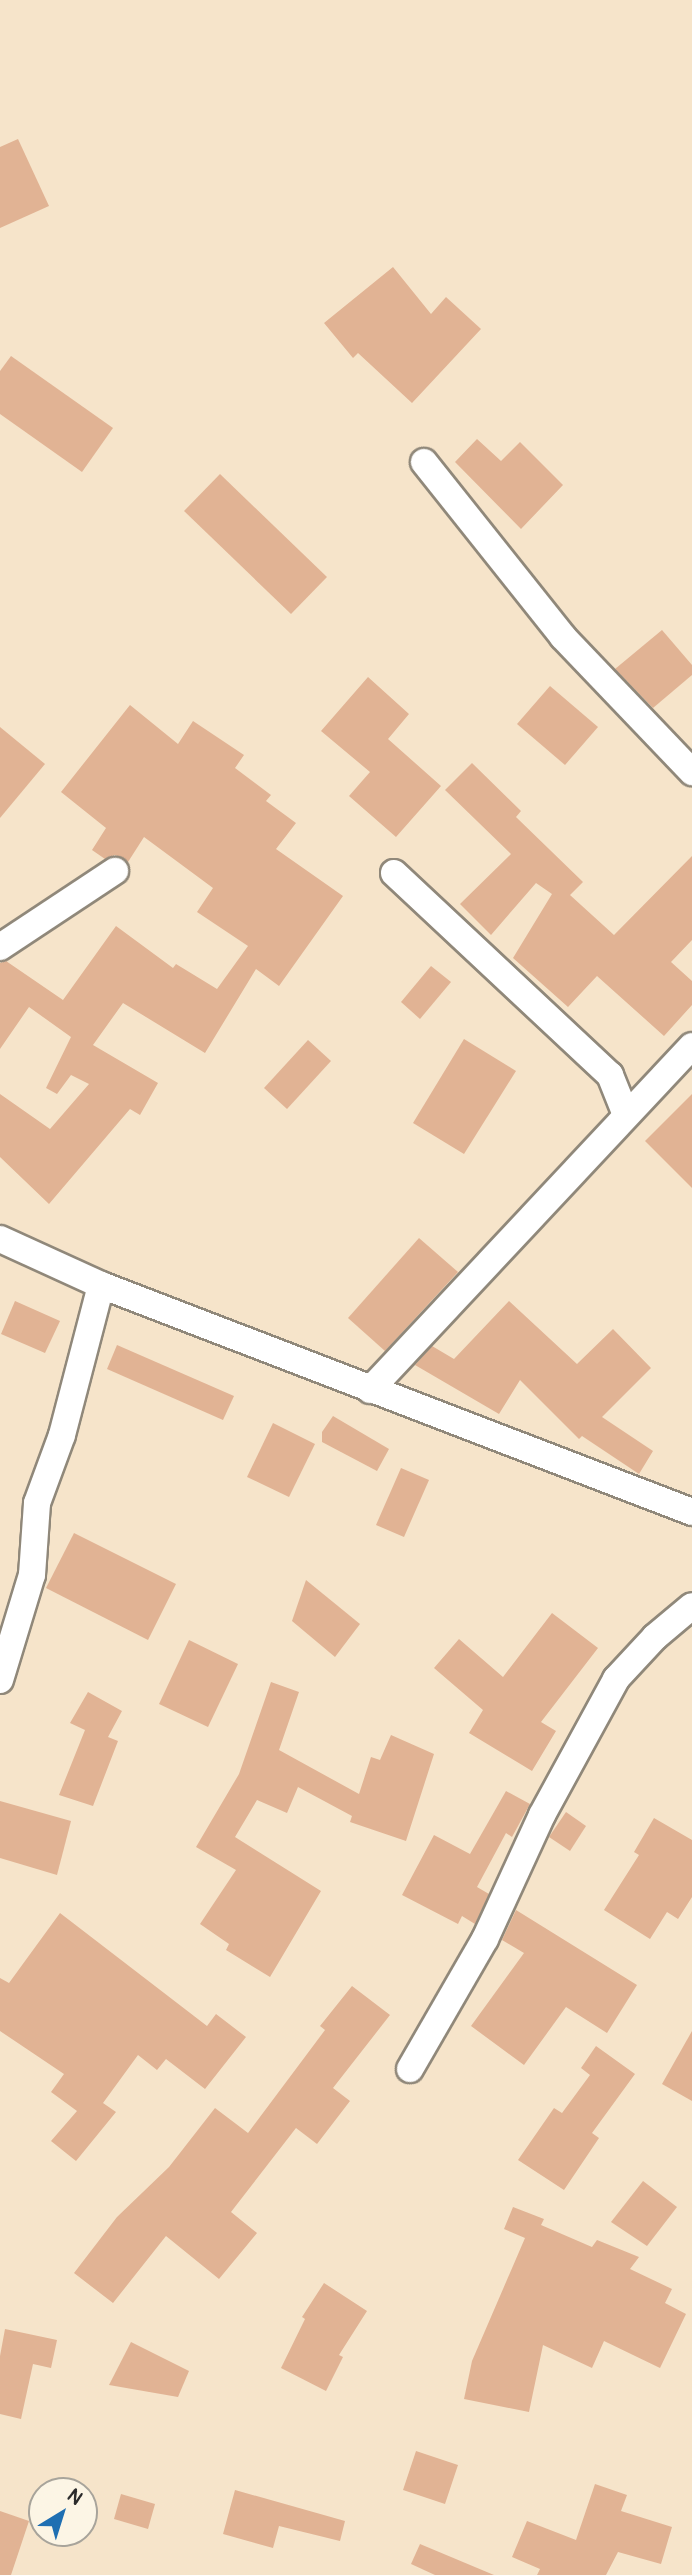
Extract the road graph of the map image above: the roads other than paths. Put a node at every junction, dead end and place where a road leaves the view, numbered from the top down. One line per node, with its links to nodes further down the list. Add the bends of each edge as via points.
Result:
1 (424, 463): 2 (street, via 564,637)
2 (692, 772)
3 (115, 871): 5 (street)
4 (394, 873): 7 (street, via 610,1075)
5 (0, 947)
6 (692, 1046): 7 (street)
7 (626, 1115): 10 (street)
8 (0, 1239): 9 (street)
9 (101, 1285): 10 (street); 13 (street, via 62,1435 37,1503 32,1575)
10 (370, 1391): 11 (street)
11 (692, 1513)
12 (692, 1606): 14 (street, via 654,1637 616,1679 542,1815 485,1939)
13 (0, 1680)
14 (410, 2069)

